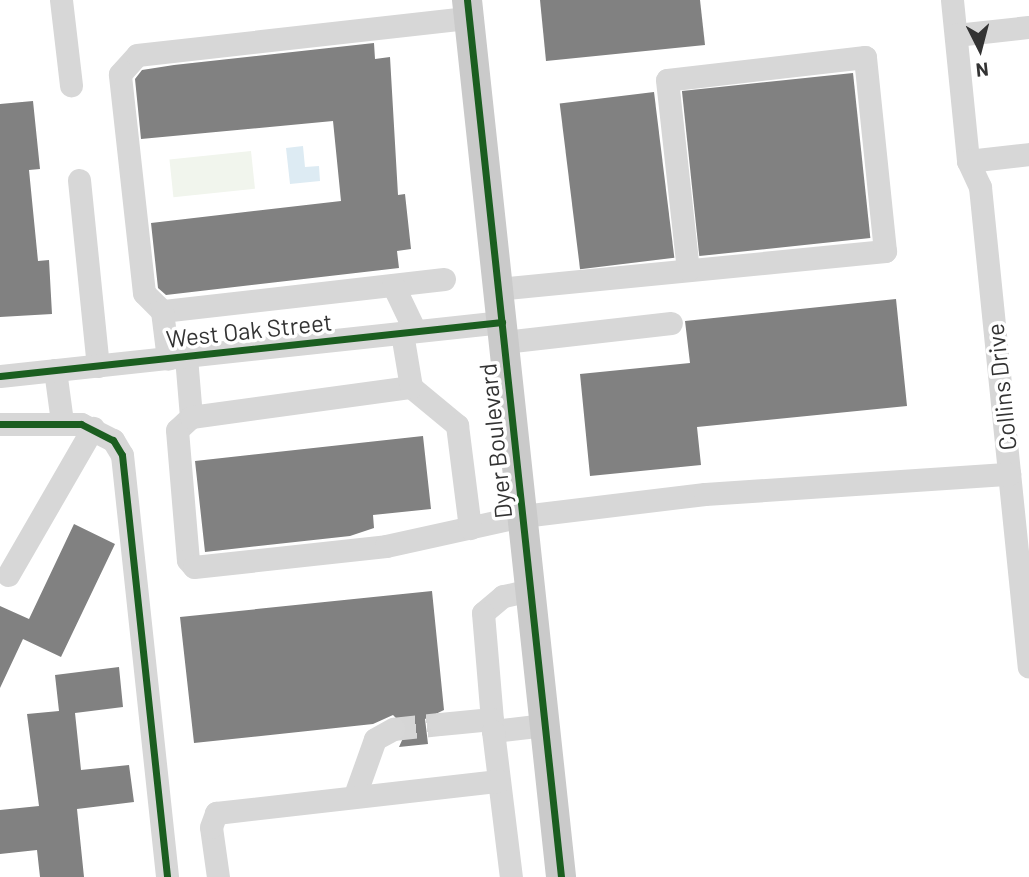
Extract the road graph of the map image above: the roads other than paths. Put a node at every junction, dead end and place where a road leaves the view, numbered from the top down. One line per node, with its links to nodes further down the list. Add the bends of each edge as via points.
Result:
1 (61, 0): 6 (street)
2 (953, 0): 5 (street, Collins Drive)
3 (468, 9): 13 (main road, Dyer Boulevard); 14 (street, via 137,55 120,74 144,293)
4 (1029, 27): 5 (street)
5 (956, 35): 8 (street, Collins Drive)
6 (71, 85)
7 (1029, 154): 8 (street)
8 (968, 161): 27 (street, Collins Drive, via 979,187)
9 (79, 180): 19 (street)
10 (688, 270): 10 (street, via 886,251 866,57 667,80); 13 (street)
11 (443, 279): 12 (street)
12 (393, 285): 14 (street); 16 (street)
13 (498, 289): 17 (main road, Dyer Boulevard)
14 (162, 311): 18 (street)
15 (671, 324): 17 (street, West Oak Street)
16 (408, 332): 17 (street, West Oak Street); 18 (street, West Oak Street); 22 (street)
17 (503, 332): 28 (main road, Dyer Boulevard)
18 (177, 358): 19 (street, West Oak Street); 23 (street)
19 (98, 366): 20 (street, West Oak Street)
20 (55, 370): 21 (street, West Oak Street); 24 (street)
21 (0, 376)
22 (411, 387): 23 (street); 30 (street, via 457,425)
23 (191, 417): 30 (street, via 177,430 188,559 194,567 386,547)
24 (62, 422): 25 (street); 26 (street)
25 (0, 424)
26 (93, 428): 31 (street); 40 (street, via 113,440 127,472)
27 (1009, 474): 28 (street, via 705,494); 29 (street, Collins Drive)
28 (523, 516): 30 (street); 32 (main road, Dyer Boulevard)
29 (1021, 518): 33 (street, Collins Drive)
30 (470, 528)
31 (8, 575)
32 (530, 590): 35 (street, via 503,596 483,613); 36 (main road, Dyer Boulevard)
33 (1029, 667)
34 (440, 724): 35 (street)
35 (493, 725): 36 (street); 38 (street)
36 (545, 726): 43 (main road, Dyer Boulevard)
37 (393, 729): 39 (street, via 375,739)
38 (498, 781): 39 (street); 42 (street)
39 (355, 795): 41 (street, via 216,813 211,827)
40 (167, 877)
41 (218, 877)
42 (511, 877)
43 (561, 877)

